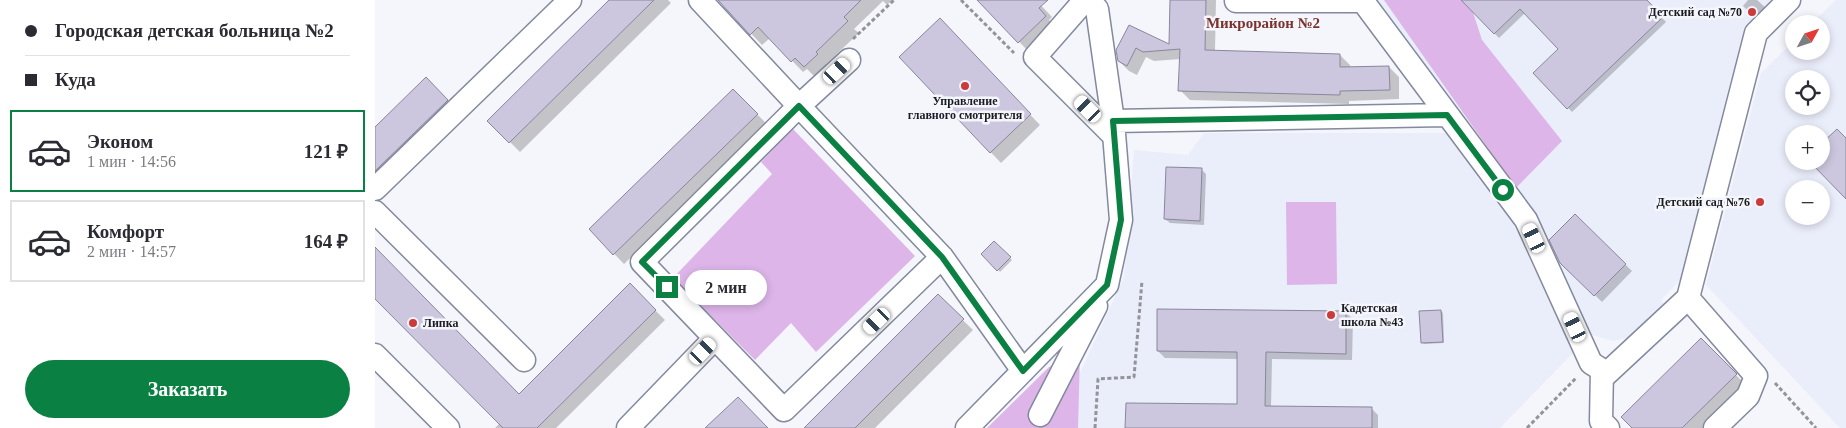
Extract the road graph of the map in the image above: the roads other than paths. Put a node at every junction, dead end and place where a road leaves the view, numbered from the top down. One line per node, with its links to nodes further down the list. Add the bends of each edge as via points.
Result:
1 (570, 0): 11 (lane)
2 (701, 0): 8 (lane)
3 (1087, 0): 10 (lane, via 1097,9); 10 (lane, via 1035,56)
4 (1789, 0): 15 (lane, via 1756,33)
5 (1236, 1): 6 (lane)
6 (1362, 1): 9 (lane)
7 (849, 60): 8 (lane)
8 (799, 106): 13 (lane); 16 (lane, via 642,262)
9 (1447, 115): 10 (lane); 19 (lane, via 1526,220)
10 (1114, 128): 14 (lane, via 1121,220)
11 (375, 189)
12 (375, 212): 18 (lane)
13 (942, 257): 16 (lane, via 784,410); 20 (lane)
14 (1107, 285): 20 (lane); 23 (lane)
15 (1688, 298): 19 (lane); 22 (lane, via 1756,376)
16 (715, 338): 25 (lane)
17 (375, 355): 24 (lane)
18 (523, 360)
19 (1596, 370): 27 (lane, via 1601,421)
20 (1023, 371): 26 (lane)
21 (1771, 379): 22 (lane)
22 (1748, 396): 28 (lane)
23 (1040, 415)
24 (448, 428)
25 (628, 428)
26 (967, 428)
27 (1608, 428)
28 (1715, 428)

